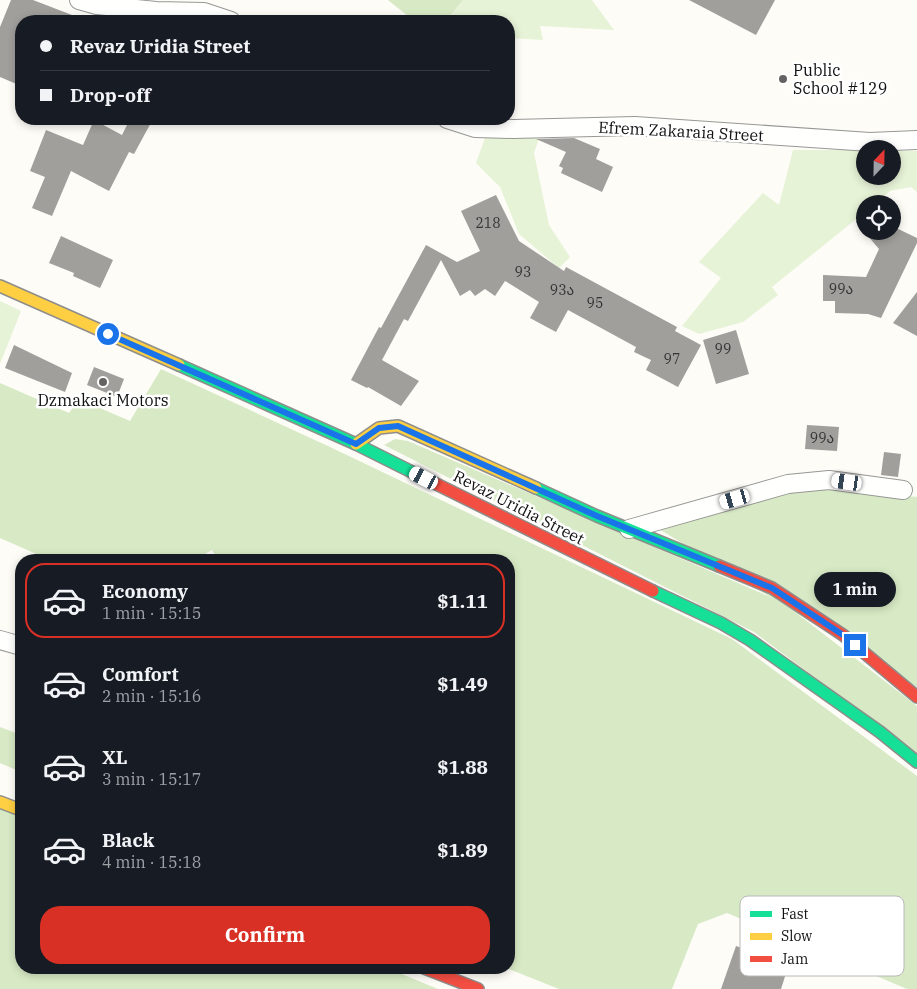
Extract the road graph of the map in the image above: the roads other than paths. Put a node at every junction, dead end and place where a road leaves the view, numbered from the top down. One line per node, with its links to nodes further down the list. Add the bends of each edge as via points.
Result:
1 (79, 0): 2 (street, via 97,5)
2 (213, 15)
3 (466, 125): 4 (street, Efrem Zakaraia Street, via 513,129 635,126 870,142)
4 (917, 140)
5 (0, 286): 6 (street, Revaz Uridia Street)
6 (356, 444): 8 (street, via 379,428 398,426); 12 (street, Revaz Uridia Street, via 721,623 872,726)
7 (903, 490): 8 (street, via 829,480 788,484)
8 (629, 529): 11 (street, via 772,588 843,635)
9 (0, 640): 10 (street)
10 (15, 644)
11 (917, 697)
12 (917, 762)
13 (0, 802): 14 (street)
14 (15, 808)
15 (439, 974): 16 (street)
16 (478, 989)

